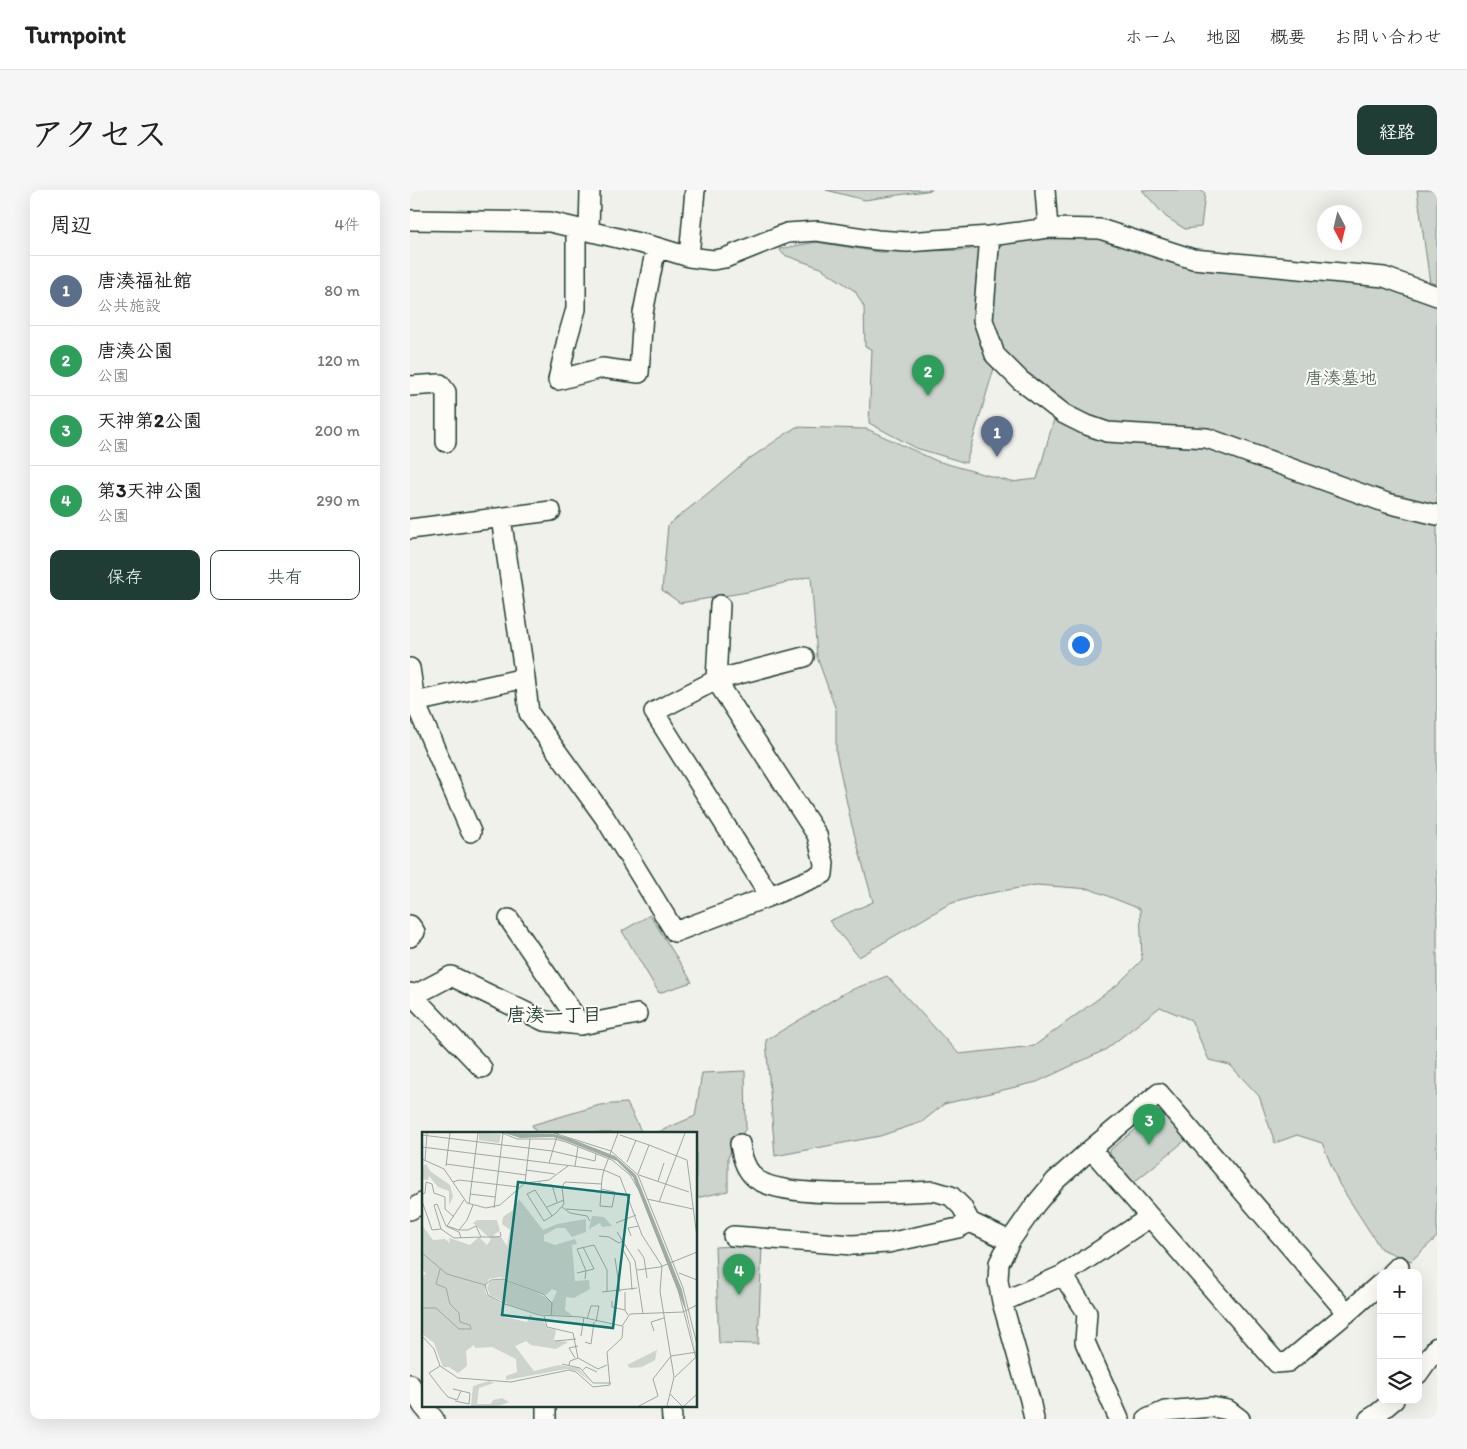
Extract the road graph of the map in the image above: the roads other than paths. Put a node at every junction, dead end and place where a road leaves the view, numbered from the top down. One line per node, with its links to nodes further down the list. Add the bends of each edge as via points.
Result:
1 (590, 190): 6 (street)
2 (695, 190): 9 (street)
3 (1045, 190): 5 (street)
4 (410, 220): 6 (street, via 550,222)
5 (1048, 228): 7 (street); 10 (street, via 1100,229 1193,260 1384,277)
6 (582, 230): 8 (street); 8 (street, via 576,309 558,380 602,368 639,373 643,313)
7 (990, 236): 9 (street, via 907,242 816,231 787,233 725,258); 14 (street, via 983,320 995,355 1020,380 1064,414 1108,432 1207,438 1387,503)
8 (656, 247): 9 (street)
9 (689, 257)
10 (1437, 296)
11 (410, 386): 12 (street, via 440,384 446,392)
12 (446, 442)
13 (551, 511): 15 (street)
14 (1437, 515)
15 (501, 518): 16 (street); 20 (street)
16 (410, 529)
17 (720, 606): 21 (street)
18 (804, 657): 21 (street)
19 (410, 668): 22 (street)
20 (525, 678): 22 (street); 24 (street, via 529,713 605,818 675,932)
21 (716, 680): 24 (street, via 817,835 824,863 823,874); 24 (street, via 654,712)
22 (416, 702): 23 (street)
23 (471, 832)
24 (770, 896)
25 (509, 919): 30 (street)
26 (410, 925): 27 (street, via 415,932)
27 (410, 937)
28 (411, 995): 30 (street, via 452,976 544,1021); 31 (street)
29 (637, 1014): 30 (street)
30 (581, 1025)
31 (482, 1068)
32 (740, 1144): 37 (street, via 743,1161 753,1177 770,1186 819,1193 934,1191 951,1196)
33 (1091, 1149): 36 (street); 39 (street, via 1055,1181); 43 (street, via 1159,1093)
34 (422, 1203): 35 (street)
35 (410, 1210)
36 (1150, 1217): 40 (street); 43 (street, via 1277,1363 1288,1362)
37 (970, 1222): 38 (street, via 958,1228 888,1243 852,1245); 39 (street)
38 (732, 1236)
39 (1010, 1241): 42 (street, via 999,1263)
40 (1063, 1275): 42 (street); 57 (street, via 1087,1313 1085,1342)
41 (1377, 1287): 43 (street)
42 (1002, 1302): 56 (street)
43 (1347, 1313)
44 (1437, 1346): 45 (street)
45 (1425, 1372)
46 (410, 1384): 47 (street)
47 (422, 1404)
48 (1390, 1404): 52 (street)
49 (423, 1406): 53 (street)
50 (546, 1406): 54 (street)
51 (671, 1406): 55 (street)
52 (1375, 1417)
53 (434, 1419)
54 (546, 1419)
55 (672, 1419)
56 (1034, 1419)
57 (1119, 1419)
58 (1147, 1419): 59 (street, via 1166,1411 1212,1407 1228,1410)
59 (1240, 1419)

